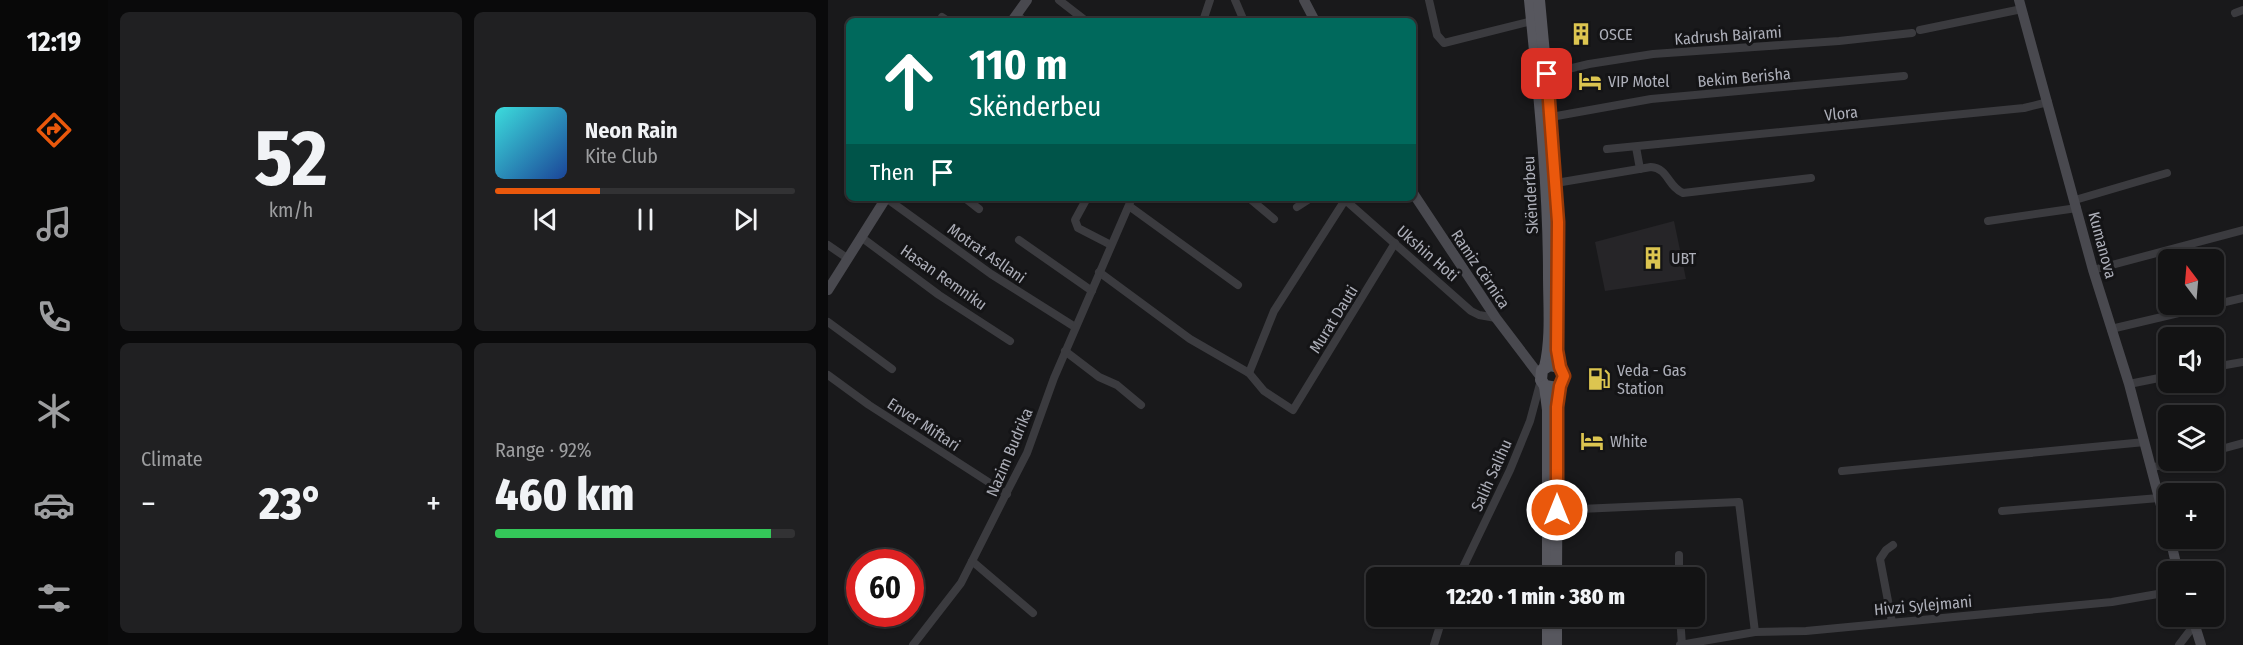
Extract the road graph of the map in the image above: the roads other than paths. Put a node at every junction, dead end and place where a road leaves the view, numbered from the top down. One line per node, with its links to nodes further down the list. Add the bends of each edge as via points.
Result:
1 (1027, 0): 10 (main road)
2 (1059, 0): 11 (street)
3 (1210, 0): 12 (street)
4 (1235, 0): 13 (street)
5 (1304, 0): 14 (main road)
6 (1429, 0): 15 (street, via 1437,35 1444,43)
7 (1530, 0): 15 (main road, Skënderbeu)
8 (1539, 0): 16 (main road, Skënderbeu)
9 (2020, 5): 16 (street, Kadrush Bajrami, via 1916,31 1839,42 1653,54); 18 (main road, Kumanova)
10 (1018, 18)
11 (1082, 18)
12 (1204, 18)
13 (1243, 18)
14 (1313, 18)
15 (1532, 21): 62 (main road, Skënderbeu, via 1548,193 1549,288)
16 (1547, 74): 19 (main road, Skënderbeu)
17 (1904, 76): 19 (street, Bekim Berisha, via 1652,99)
18 (2048, 102): 20 (street, Vlora, via 2024,108); 36 (main road, Kumanova)
19 (1551, 117): 25 (main road, Skënderbeu)
20 (1636, 147): 21 (street, Vlora); 22 (street)
21 (1607, 150)
22 (1640, 170): 24 (street, via 1659,168 1675,190 1683,193); 25 (street)
23 (2167, 173): 36 (street)
24 (1811, 178)
25 (1556, 183): 62 (main road, Skënderbeu, via 1557,350)
26 (1416, 198): 54 (main road, Ramiz Cërnica)
27 (884, 201): 42 (main road)
28 (890, 201): 56 (street, Motrat Asllani, via 991,274)
29 (969, 201): 38 (street)
30 (1085, 201): 46 (street, via 1075,219 1078,228)
31 (1253, 201): 39 (street)
32 (1306, 201): 37 (street)
33 (1343, 201): 64 (street, Ukshin Hoti, via 1274,311)
34 (1346, 201): 44 (street, Ukshin Hoti)
35 (1130, 202): 46 (street, Nazim Budrika); 50 (street, Nazim Budrika)
36 (2076, 204): 40 (street); 48 (main road, Kumanova)
37 (1297, 207)
38 (979, 209)
39 (1274, 219)
40 (1988, 220)
41 (2243, 230): 48 (street)
42 (861, 237): 47 (main road); 58 (street, Hasan Remniku)
43 (1018, 240): 52 (street)
44 (1395, 243): 54 (street, Ukshin Hoti, via 1471,311); 64 (street, Murat Dauti, via 1295,410 1264,391)
45 (828, 245): 47 (street)
46 (1111, 245): 49 (street, Nazim Budrika)
47 (847, 258): 51 (main road)
48 (2093, 270): 57 (main road, Kumanova)
49 (1099, 272): 52 (street, Nazim Budrika); 64 (street, via 1190,339)
50 (1238, 285)
51 (828, 290)
52 (1092, 291): 56 (street, Nazim Budrika)
53 (2243, 298): 57 (street)
54 (1496, 318): 62 (main road, Ramiz Cërnica)
55 (828, 322): 63 (street)
56 (1075, 327): 59 (street, Nazim Budrika)
57 (2111, 329): 67 (main road, Kumanova)
58 (1010, 341)
59 (1065, 351): 69 (street); 76 (street, Nazim Budrika, via 1027,453)
60 (2243, 362): 61 (street)
61 (2224, 365)
62 (1544, 368): 68 (main road, via 1553,388); 68 (main road, via 1564,376); 84 (street, Salih Salihu, via 1530,421); 85 (main road, via 1548,410)
63 (892, 369)
64 (1249, 374)
65 (828, 375): 76 (street, Enver Miftari)
66 (2158, 378): 67 (street)
67 (2129, 384): 70 (main road, Kumanova)
68 (1560, 386): 79 (main road)
69 (1141, 405)
70 (2145, 442): 74 (main road, Kumanova); 75 (street)
71 (2243, 443): 72 (street)
72 (2224, 448)
73 (2158, 466): 74 (street)
74 (2151, 468): 77 (main road, Kumanova)
75 (1842, 471)
76 (1007, 494): 83 (street, Nazim Budrika)
77 (2158, 494)
78 (2158, 498): 80 (street)
79 (1557, 510): 86 (main road); 97 (street, via 1738,502)
80 (2002, 511)
81 (1893, 545): 90 (street, via 1880,559)
82 (1679, 555): 87 (street)
83 (972, 561): 89 (street); 98 (street, Nazim Budrika, via 961,583)
84 (1463, 567)
85 (1548, 567)
86 (1556, 567)
87 (1679, 567)
88 (2158, 594): 90 (street, Hivzi Sylejmani, via 2112,602)
89 (1033, 613)
90 (1892, 622): 97 (street, Hivzi Sylejmani)
91 (1440, 627): 99 (street)
92 (1548, 627): 100 (main road)
93 (1556, 627): 101 (main road)
94 (1680, 627): 102 (street)
95 (2190, 627): 103 (street)
96 (2196, 627): 104 (main road)
97 (1755, 632): 102 (street, Hivzi Sylejmani)
98 (913, 645)
99 (1434, 645)
100 (1548, 645)
101 (1556, 645)
102 (1681, 645)
103 (2179, 645)
104 (2201, 645)

